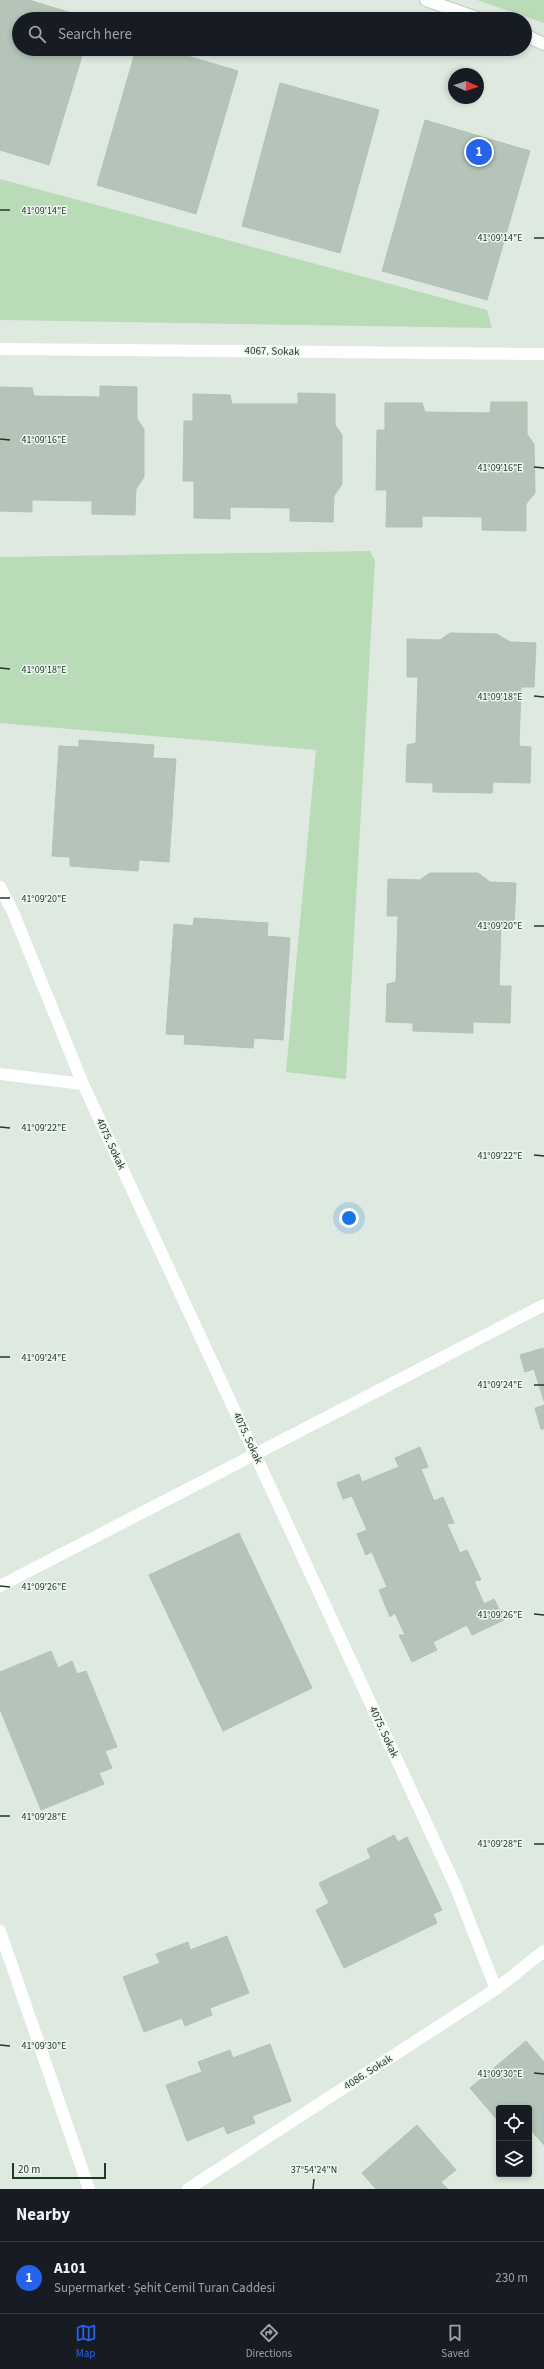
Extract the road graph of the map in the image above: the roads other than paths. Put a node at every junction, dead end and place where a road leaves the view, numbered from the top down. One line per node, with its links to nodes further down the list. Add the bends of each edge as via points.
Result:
1 (426, 0): 2 (street)
2 (460, 12)
3 (532, 38): 4 (street)
4 (544, 44)
5 (0, 349): 6 (street, 4067. Sokak)
6 (544, 354)
7 (0, 887): 9 (street, 4075. Sokak, via 13,912)
8 (0, 1074): 9 (street)
9 (83, 1084): 11 (street, 4075. Sokak)
10 (544, 1305): 11 (street)
11 (256, 1456): 12 (street); 15 (street, 4075. Sokak, via 455,1885)
12 (0, 1586)
13 (0, 1931): 16 (street)
14 (544, 1951): 15 (street, 4086. Sokak)
15 (496, 1989): 17 (street, 4086. Sokak)
16 (89, 2189)
17 (188, 2189)

